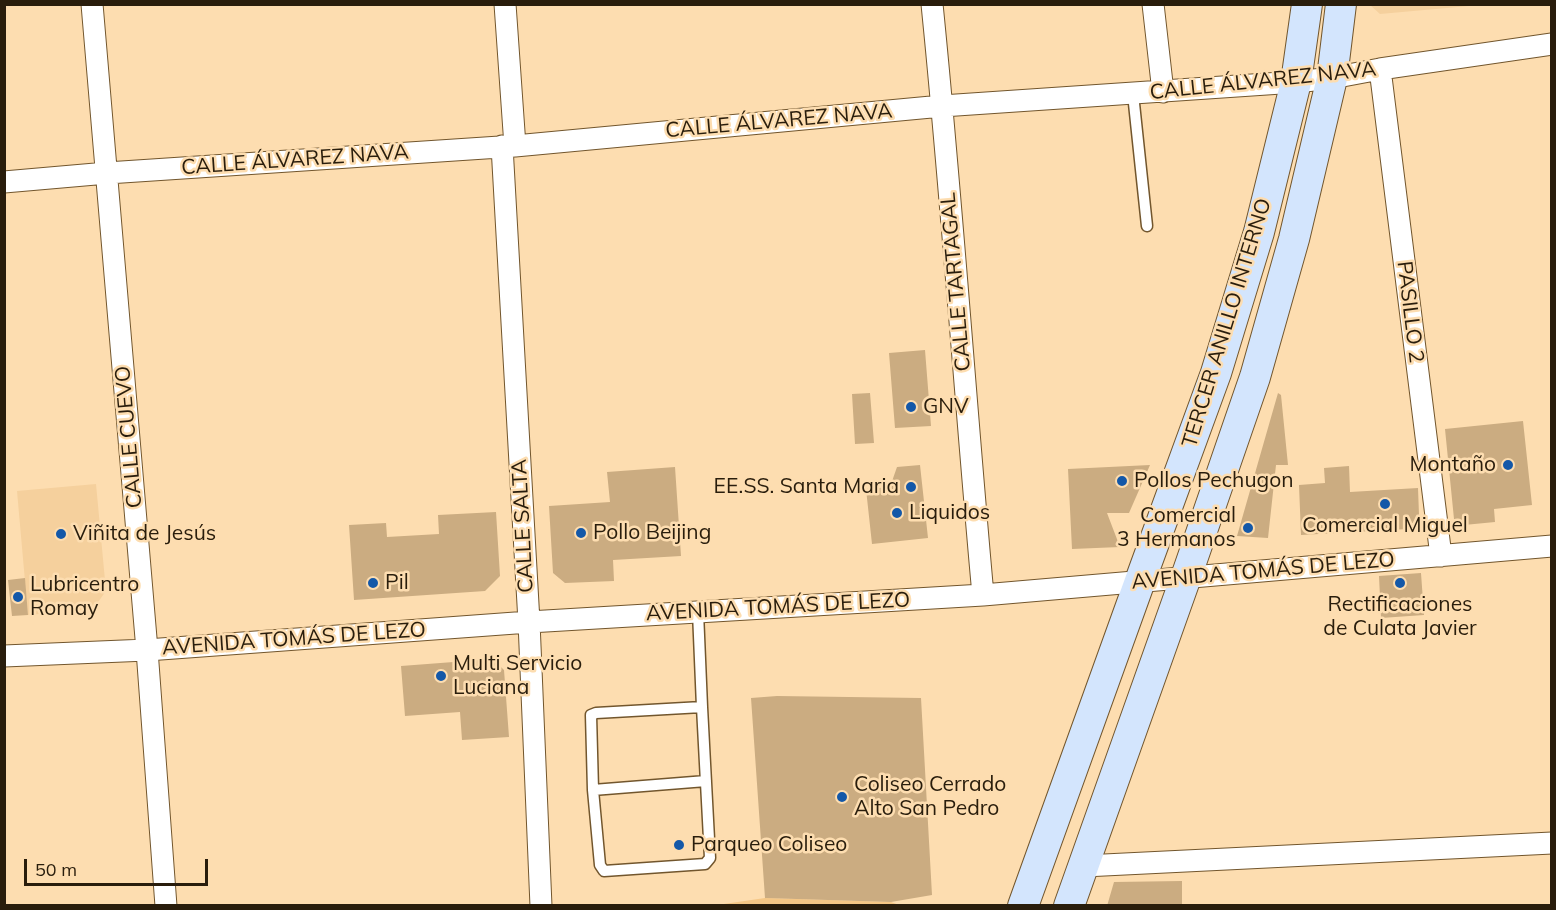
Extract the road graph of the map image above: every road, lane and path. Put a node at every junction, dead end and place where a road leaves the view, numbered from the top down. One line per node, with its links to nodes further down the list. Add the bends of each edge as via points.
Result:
1 (92, 4): 15 (street, CALLE CUEVO)
2 (505, 4): 14 (street, CALLE SALTA)
3 (932, 4): 13 (street, CALLE TARTAGAL)
4 (1153, 4): 11 (street)
5 (1307, 4): 10 (main road, TERCER ANILLO INTERNO)
6 (1341, 4): 9 (main road, TERCER ANILLO INTERNO)
7 (1551, 44): 8 (street, CALLE ÁLVAREZ NAVA)
8 (1380, 69): 9 (street, CALLE ÁLVAREZ NAVA); 21 (street, PASILLO 2)
9 (1332, 78): 10 (street, CALLE ÁLVAREZ NAVA); 19 (main road, TERCER ANILLO INTERNO, via 1259,365)
10 (1296, 82): 11 (street, CALLE ÁLVAREZ NAVA); 18 (main road, TERCER ANILLO INTERNO, via 1259,232 1216,373)
11 (1163, 92): 12 (street, CALLE ÁLVAREZ NAVA)
12 (1133, 94): 13 (street, CALLE ÁLVAREZ NAVA); 17 (lane)
13 (942, 106): 14 (street, CALLE ÁLVAREZ NAVA); 24 (street, CALLE TARTAGAL)
14 (508, 146): 15 (street, CALLE ÁLVAREZ NAVA); 26 (street, CALLE SALTA)
15 (107, 173): 16 (street, CALLE ÁLVAREZ NAVA); 27 (street, CALLE CUEVO)
16 (4, 182)
17 (1147, 226)
18 (1177, 479): 19 (main road, via 1182,487 1198,495); 23 (main road, TERCER ANILLO INTERNO)
19 (1216, 491): 22 (main road, TERCER ANILLO INTERNO)
20 (1551, 546): 21 (street, AVENIDA TOMÁS DE LEZO)
21 (1441, 556): 22 (street, AVENIDA TOMÁS DE LEZO)
22 (1186, 577): 23 (street, AVENIDA TOMÁS DE LEZO); 30 (main road, TERCER ANILLO INTERNO)
23 (1140, 581): 24 (street, AVENIDA TOMÁS DE LEZO); 28 (main road, TERCER ANILLO INTERNO)
24 (983, 595): 25 (street, AVENIDA TOMÁS DE LEZO)
25 (698, 612): 26 (street, AVENIDA TOMÁS DE LEZO); 31 (lane)
26 (529, 622): 27 (street, AVENIDA TOMÁS DE LEZO); 37 (street, CALLE SALTA)
27 (147, 650): 29 (street, AVENIDA TOMÁS DE LEZO); 36 (street, CALLE CUEVO)
28 (1116, 650): 30 (main road, via 1139,645); 38 (main road, TERCER ANILLO INTERNO)
29 (4, 656)
30 (1157, 660): 35 (main road, TERCER ANILLO INTERNO)
31 (702, 707): 32 (lane); 33 (lane, via 593,714)
32 (706, 781): 33 (lane); 33 (lane, via 710,858 705,864 602,869)
33 (593, 790)
34 (1551, 843): 35 (street)
35 (1084, 866): 39 (main road, TERCER ANILLO INTERNO)
36 (166, 906)
37 (541, 906)
38 (1024, 906)
39 (1069, 906)

